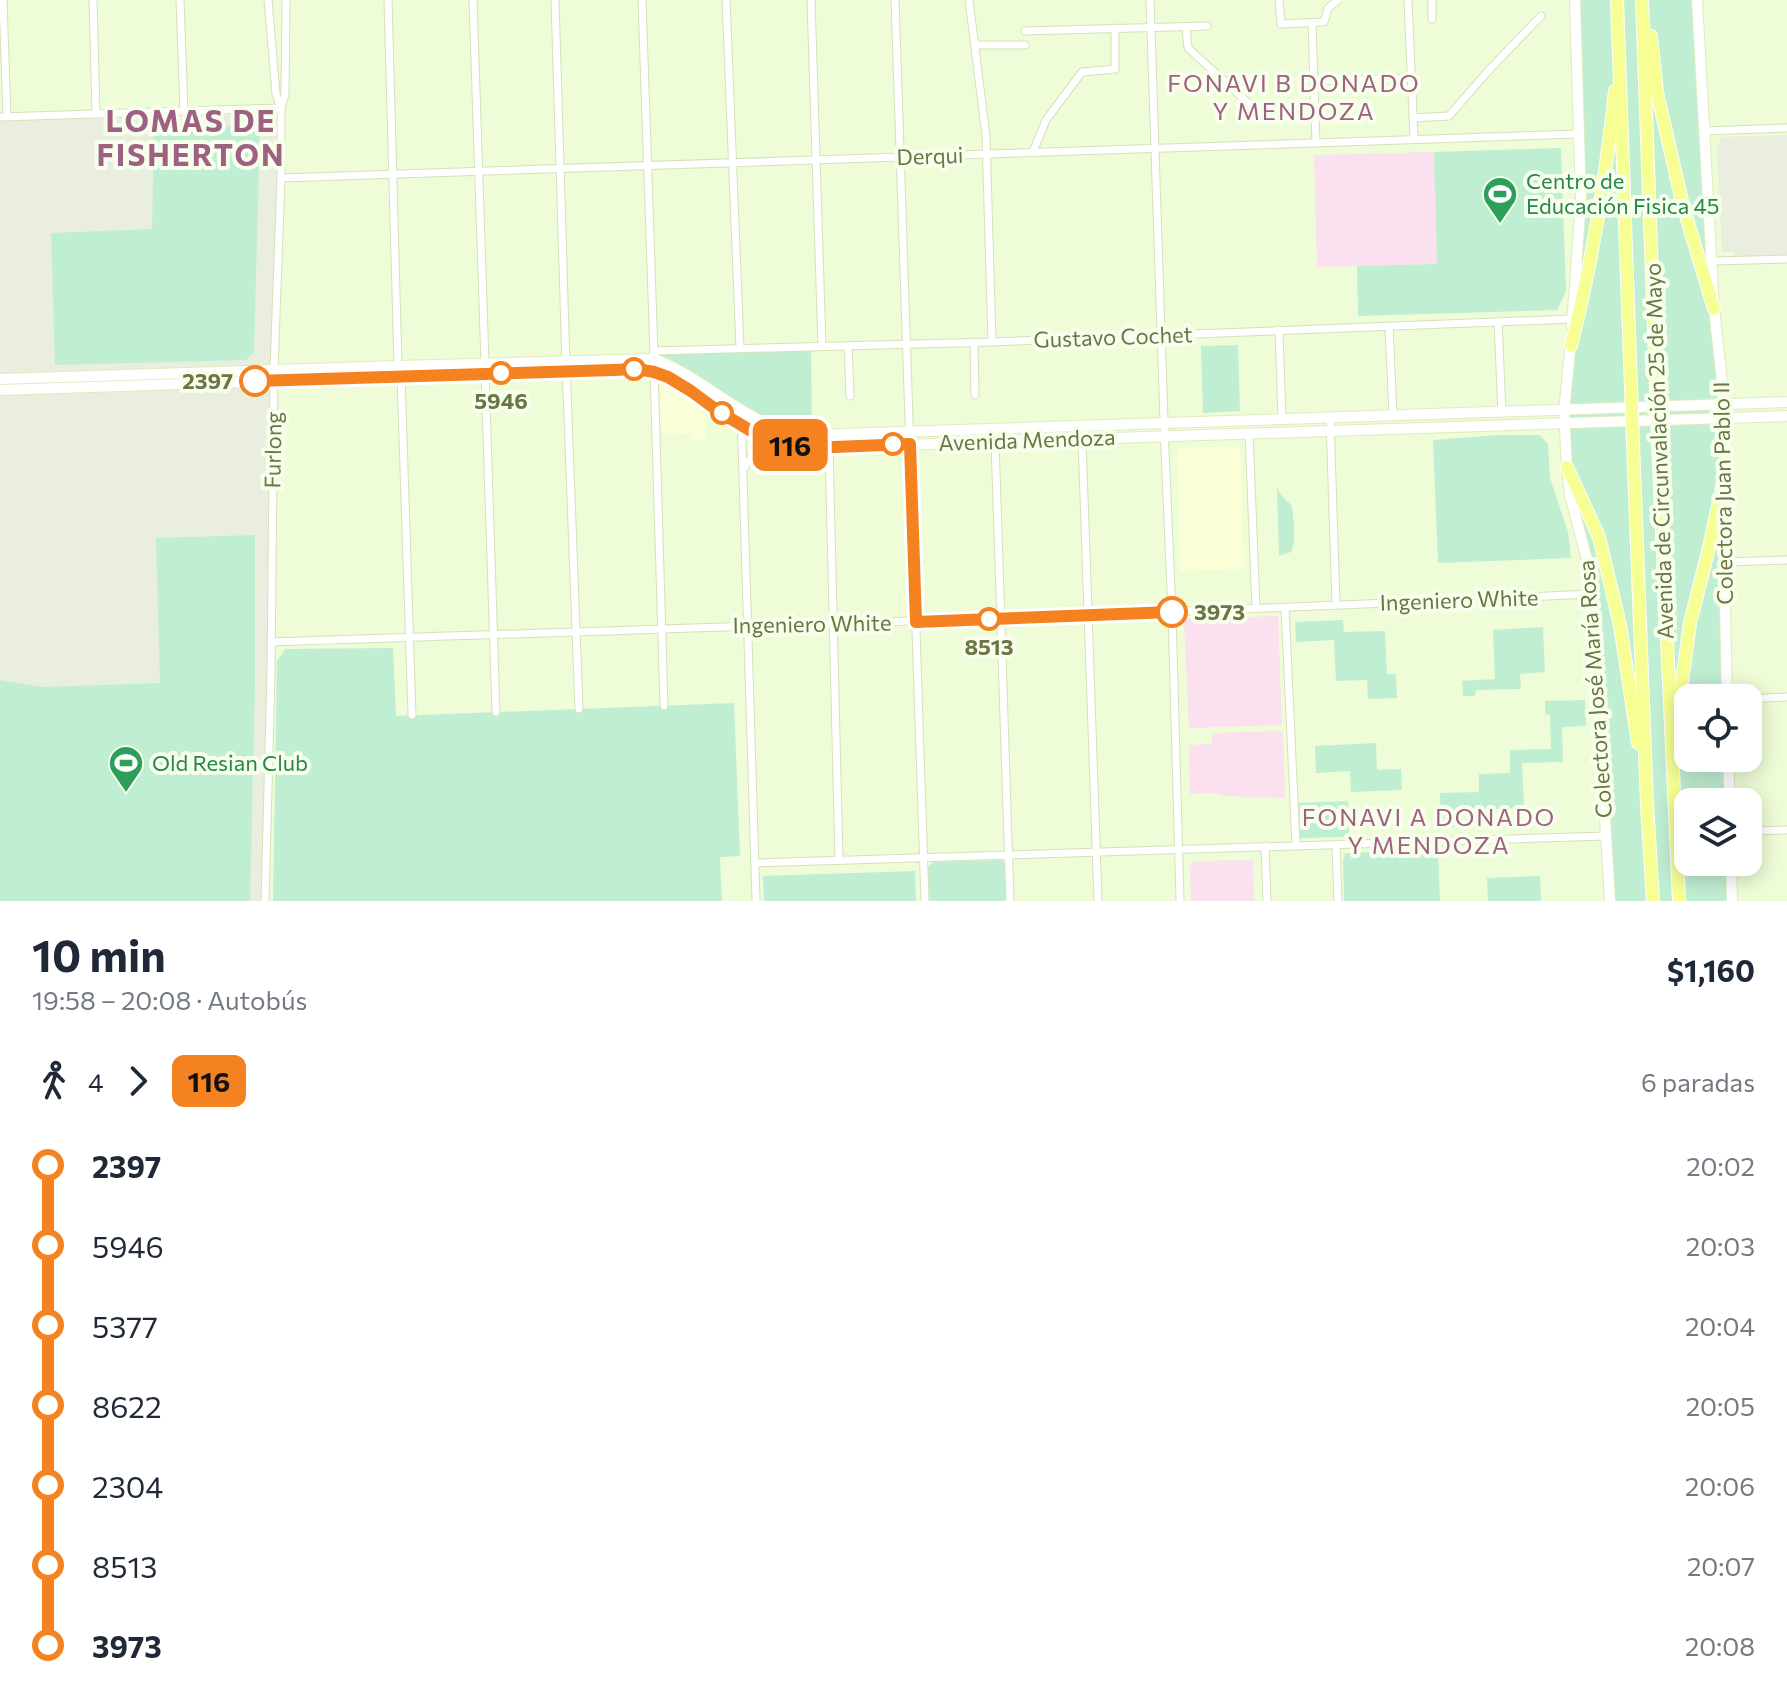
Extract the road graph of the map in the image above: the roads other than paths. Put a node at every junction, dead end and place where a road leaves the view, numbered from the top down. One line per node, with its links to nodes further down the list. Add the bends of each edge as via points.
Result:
1 (3, 0): 40 (street)
2 (93, 0): 39 (street)
3 (180, 0): 38 (street)
4 (268, 0): 36 (street)
5 (286, 0): 36 (street, Furlong)
6 (388, 0): 56 (street)
7 (473, 0): 55 (street)
8 (555, 0): 54 (street)
9 (642, 0): 53 (street)
10 (726, 0): 52 (street)
11 (811, 0): 51 (street)
12 (895, 0): 50 (street)
13 (969, 0): 32 (street)
14 (1150, 0): 29 (street)
15 (1279, 0): 25 (street, via 1281,24)
16 (1338, 0): 25 (street, via 1328,8 1324,22)
17 (1408, 0): 34 (street)
18 (1432, 0): 24 (street)
19 (1575, 0): 44 (main road, Colectora José María Rosa)
20 (1617, 0): 31 (highway, Avenida de Circunvalación 25 de Mayo)
21 (1644, 0): 60 (highway, via 1657,92); 133 (highway, Avenida de Circunvalación 25 de Mayo, bridge)
22 (1697, 0): 43 (main road, Colectora Juan Pablo II)
23 (1541, 16): 41 (street, via 1449,116)
24 (1432, 19)
25 (1312, 23): 35 (street)
26 (1207, 26): 27 (street)
27 (1186, 27): 29 (street); 37 (street, via 1188,48)
28 (1115, 28): 29 (street); 30 (street); 48 (street, via 1115,69 1082,72 1046,120)
29 (1151, 28): 47 (street)
30 (1025, 31)
31 (1619, 40): 71 (highway, via 1602,186); 134 (highway, Avenida de Circunvalación 25 de Mayo, bridge)
32 (975, 45): 33 (street); 49 (street)
33 (1025, 45)
34 (1411, 78): 35 (street); 41 (street)
35 (1313, 81): 46 (street)
36 (281, 108): 38 (street); 57 (street, Furlong)
37 (1254, 108)
38 (184, 111): 39 (street)
39 (96, 114): 40 (street)
40 (4, 117)
41 (1413, 118): 45 (street)
42 (1787, 128): 43 (street)
43 (1704, 131): 59 (main road, Colectora Juan Pablo II)
44 (1579, 134): 45 (street, Derqui); 61 (main road, Colectora José María Rosa, via 1581,199)
45 (1414, 139): 46 (street, Derqui)
46 (1316, 143): 47 (street, Derqui)
47 (1155, 148): 48 (street, Derqui); 65 (street)
48 (1033, 152): 49 (street, Derqui)
49 (987, 154): 50 (street, Derqui); 67 (street)
50 (900, 157): 51 (street, Derqui); 68 (street)
51 (816, 159): 52 (street, Derqui); 69 (street)
52 (732, 162): 53 (street, Derqui); 72 (street)
53 (647, 165): 54 (street, Derqui); 73 (street)
54 (560, 168): 55 (street, Derqui); 74 (street)
55 (479, 171): 56 (street, Derqui); 75 (street)
56 (392, 174): 57 (street, Derqui); 76 (street)
57 (281, 178): 78 (street, Furlong)
58 (1787, 259): 59 (street)
59 (1712, 261): 60 (main road, Colectora Juan Pablo II)
60 (1714, 309): 84 (main road, Colectora Juan Pablo II)
61 (1572, 319): 62 (street, Gustavo Cochet); 71 (main road, Colectora José María Rosa)
62 (1498, 321): 63 (street, Gustavo Cochet); 87 (street)
63 (1389, 326): 64 (street, Gustavo Cochet); 88 (street)
64 (1279, 330): 65 (street, Gustavo Cochet); 93 (street)
65 (1161, 335): 67 (street, Gustavo Cochet); 95 (street)
66 (974, 342): 67 (street, Gustavo Cochet); 68 (street, Gustavo Cochet); 81 (street)
67 (992, 342)
68 (907, 344): 70 (street, Gustavo Cochet); 101 (street)
69 (822, 346): 70 (street, Gustavo Cochet); 72 (street, Gustavo Cochet)
70 (848, 346): 82 (street)
71 (1571, 346): 86 (main road, Colectora José María Rosa)
72 (740, 348): 73 (street, Gustavo Cochet)
73 (654, 355): 74 (main road, Avenida Mendoza); 77 (street); 85 (main road, Avenida Mendoza)
74 (566, 366): 75 (main road, Avenida Mendoza); 77 (main road, Avenida Mendoza); 122 (street)
75 (485, 368): 76 (main road, Avenida Mendoza); 123 (street)
76 (400, 371): 78 (main road, Avenida Mendoza); 124 (street)
77 (654, 372): 96 (main road, Avenida Mendoza); 121 (street)
78 (274, 375): 79 (main road, Avenida Mendoza); 80 (main road, Avenida Mendoza); 125 (street, Furlong)
79 (0, 379)
80 (0, 390)
81 (975, 395)
82 (850, 396)
83 (1787, 402): 84 (main road, Avenida Mendoza)
84 (1725, 404): 86 (main road, Avenida Mendoza); 91 (main road, Colectora Juan Pablo II)
85 (741, 411): 96 (street); 101 (main road, Avenida Mendoza, via 799,434)
86 (1564, 411): 87 (main road, Avenida Mendoza); 94 (main road, Colectora José María Rosa)
87 (1502, 413): 89 (main road, Avenida Mendoza)
88 (1393, 416): 89 (main road, Avenida Mendoza); 92 (main road, Avenida Mendoza)
89 (1414, 416): 97 (main road)
90 (1787, 416): 91 (main road, Avenida Mendoza)
91 (1726, 418): 94 (main road, Avenida Mendoza); 108 (main road, Colectora Juan Pablo II)
92 (1330, 419): 93 (main road, Avenida Mendoza); 98 (street)
93 (1282, 420): 95 (main road, Avenida Mendoza)
94 (1565, 423): 97 (main road, Avenida Mendoza); 106 (main road, Colectora José María Rosa)
95 (1164, 424): 100 (street); 101 (main road, Avenida Mendoza)
96 (742, 425): 104 (main road, Avenida Mendoza); 107 (street)
97 (1415, 428): 98 (main road, Avenida Mendoza)
98 (1330, 431): 99 (main road, Avenida Mendoza); 112 (street)
99 (1249, 433): 100 (main road, Avenida Mendoza); 114 (street)
100 (1164, 436): 102 (main road, Avenida Mendoza); 115 (street)
101 (910, 438): 103 (main road, Avenida Mendoza); 105 (main road, Avenida Mendoza); 118 (street)
102 (1082, 439): 103 (main road, Avenida Mendoza); 116 (street)
103 (995, 441): 117 (street)
104 (797, 447): 105 (main road, Avenida Mendoza); 107 (street, via 758,453 747,460)
105 (829, 447): 119 (street)
106 (1567, 467): 111 (main road, Colectora José María Rosa); 134 (highway, via 1599,537 1620,625)
107 (743, 473): 120 (street)
108 (1724, 478): 110 (main road, Colectora Juan Pablo II); 133 (highway, via 1690,623)
109 (1787, 560): 110 (street)
110 (1724, 562): 126 (main road, Colectora Juan Pablo II)
111 (1592, 594): 112 (street, Ingeniero White); 137 (main road, Colectora José María Rosa)
112 (1336, 604): 113 (street, Ingeniero White)
113 (1285, 607): 114 (street, Ingeniero White); 139 (street)
114 (1256, 608): 115 (street, Ingeniero White)
115 (1172, 612): 116 (street, Ingeniero White); 141 (street)
116 (1087, 615): 117 (street, Ingeniero White); 142 (street)
117 (1001, 618): 118 (street, Ingeniero White); 143 (street)
118 (916, 622): 119 (street, Ingeniero White); 144 (street)
119 (833, 623): 120 (street, Ingeniero White); 145 (street)
120 (747, 626): 121 (street, Ingeniero White); 146 (street)
121 (661, 629): 122 (street, Ingeniero White); 129 (street)
122 (576, 632): 123 (street, Ingeniero White); 130 (street)
123 (494, 635): 124 (street, Ingeniero White); 131 (street)
124 (409, 637): 125 (street, Ingeniero White); 132 (street)
125 (271, 642): 148 (street, Furlong)
126 (1727, 684)
127 (1787, 697): 128 (street)
128 (1762, 698)
129 (664, 706)
130 (579, 709)
131 (496, 712)
132 (412, 715)
133 (1673, 766): 158 (highway, Avenida de Circunvalación 25 de Mayo)
134 (1647, 805): 157 (highway, Avenida de Circunvalación 25 de Mayo)
135 (1787, 830): 136 (street)
136 (1762, 831)
137 (1605, 836): 138 (street); 156 (main road, Colectora José María Rosa)
138 (1336, 844): 139 (street); 155 (street)
139 (1296, 845): 140 (street)
140 (1265, 846): 141 (street); 154 (street)
141 (1179, 849): 142 (street); 153 (street)
142 (1096, 852): 143 (street); 152 (street)
143 (1008, 855): 144 (street); 151 (street)
144 (924, 857): 145 (street); 150 (street)
145 (839, 860): 146 (street)
146 (755, 863): 149 (street)
147 (1731, 876): 159 (main road)
148 (265, 901)
149 (756, 901)
150 (925, 901)
151 (1010, 901)
152 (1098, 901)
153 (1180, 901)
154 (1267, 901)
155 (1338, 901)
156 (1610, 901)
157 (1653, 901)
158 (1679, 901)
159 (1732, 901)

